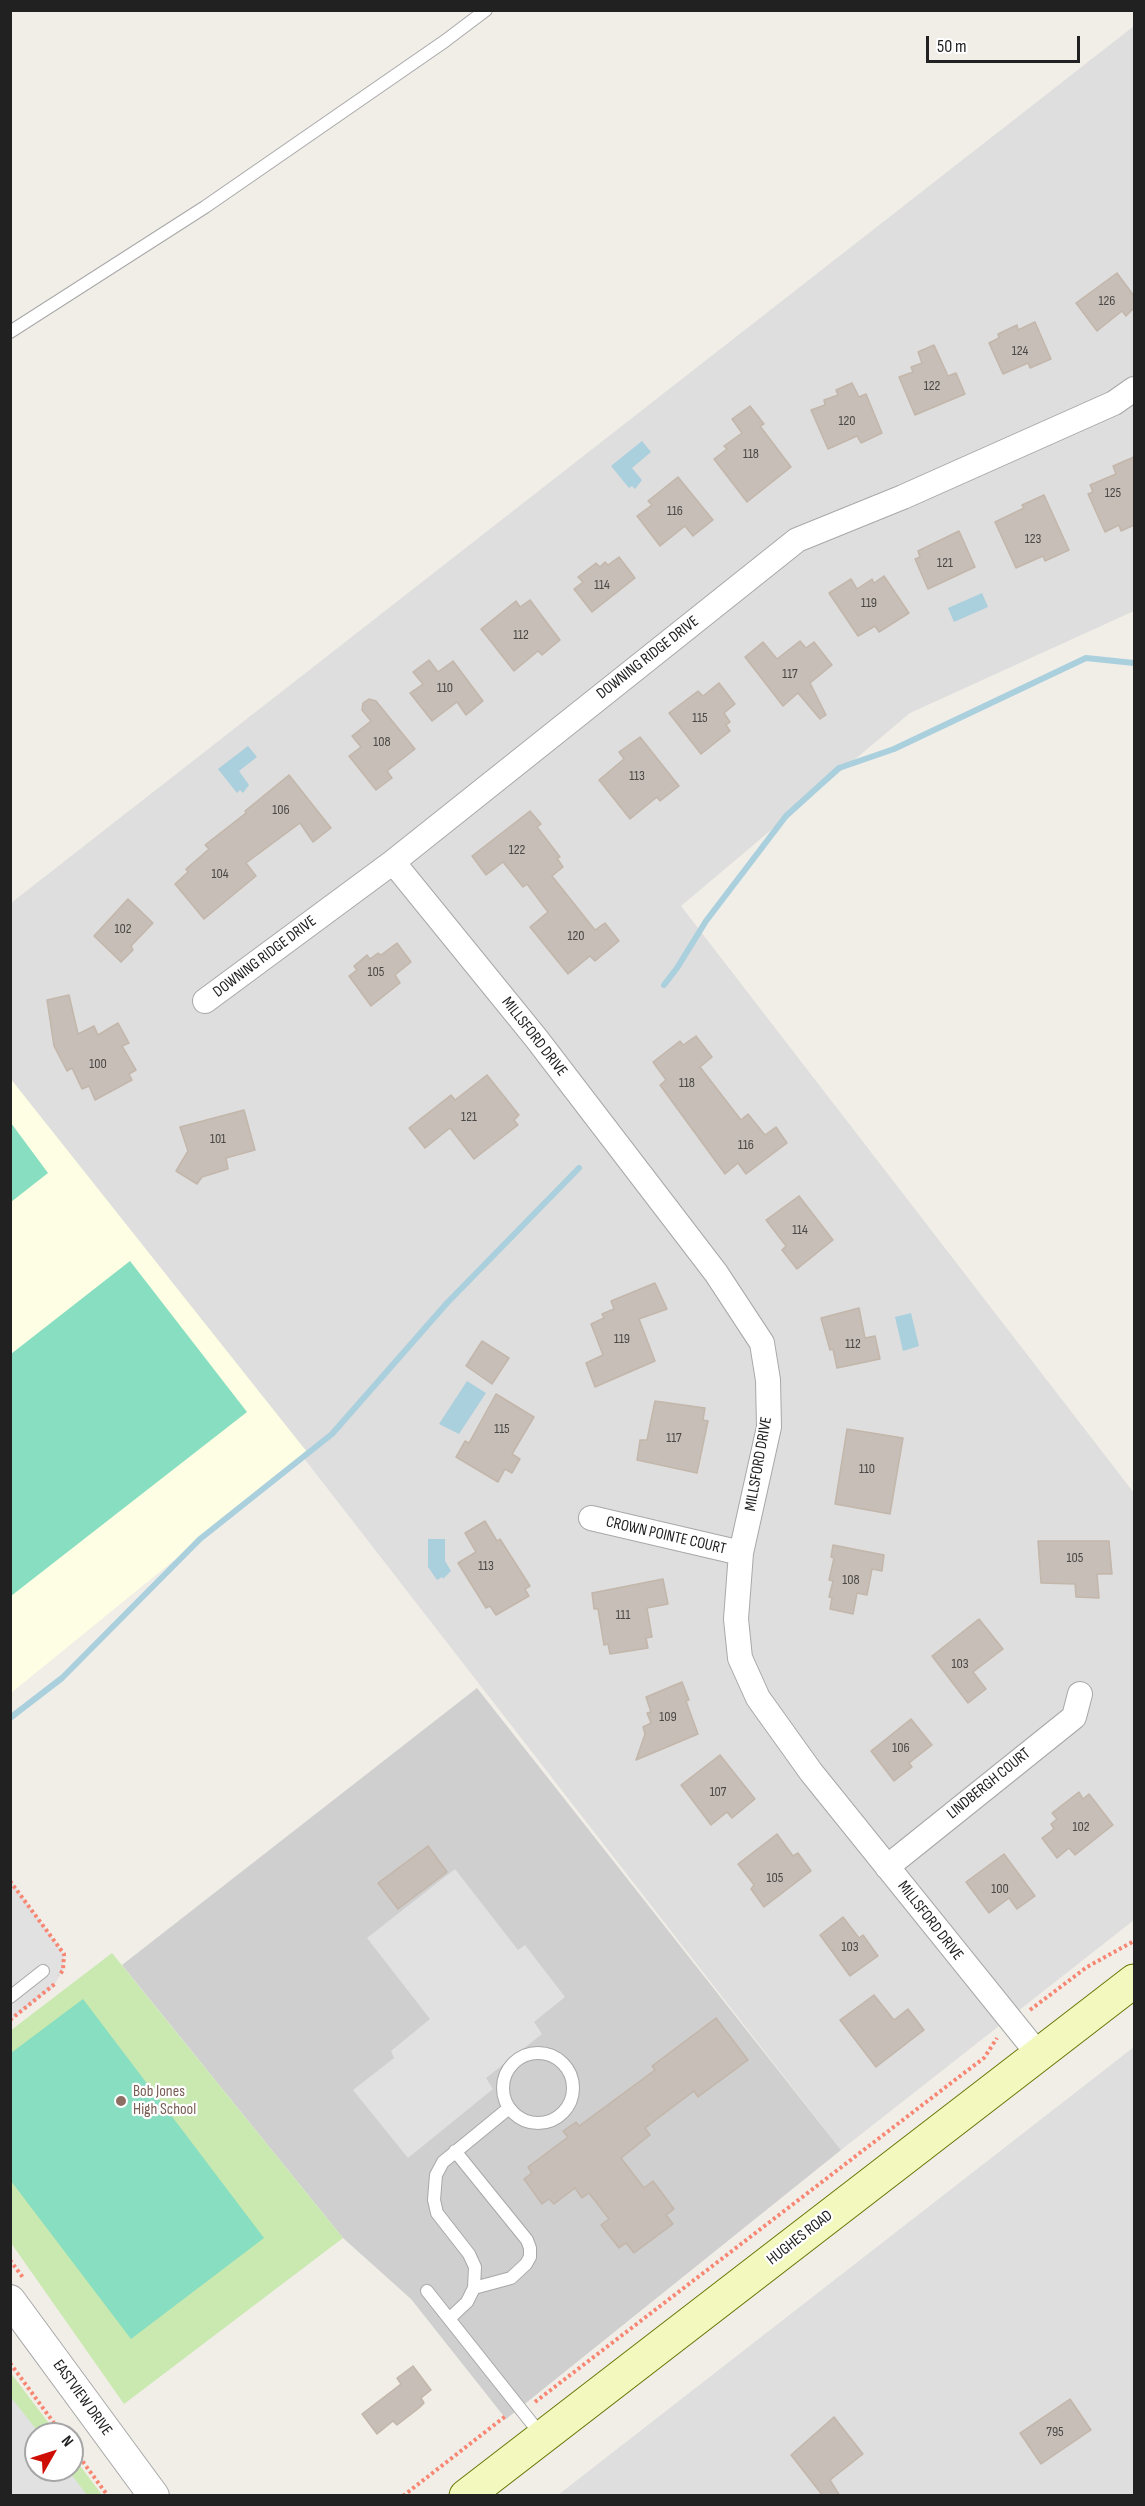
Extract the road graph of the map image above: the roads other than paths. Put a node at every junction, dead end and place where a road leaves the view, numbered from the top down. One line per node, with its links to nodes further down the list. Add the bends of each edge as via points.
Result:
1 (486, 10): 2 (lane, via 205,207)
2 (10, 332)
3 (1134, 388): 4 (street, DOWNING RIDGE DRIVE, via 1114,403 797,540)
4 (393, 861): 5 (street, DOWNING RIDGE DRIVE); 7 (street, MILLSFORD DRIVE, via 536,1038 716,1273 762,1343 769,1427)
5 (206, 1001)
6 (591, 1518): 7 (street, CROWN POINTE COURT)
7 (741, 1553): 9 (street, MILLSFORD DRIVE, via 736,1619 740,1658 758,1698)
8 (1080, 1694): 9 (street, LINDBERGH COURT, via 1074,1717)
9 (887, 1867): 13 (street, MILLSFORD DRIVE)
10 (43, 1971): 12 (lane)
11 (1134, 1981): 13 (main road, HUGHES ROAD)
12 (10, 1997)
13 (1039, 2055): 20 (main road, HUGHES ROAD)
14 (508, 2108): 14 (lane, via 536,2124 557,2119 571,2102 574,2091 567,2068 548,2054 524,2056 506,2072 503,2084); 15 (lane)
15 (455, 2151): 16 (lane, via 436,2175 434,2200 437,2213 475,2267); 16 (lane, via 530,2248 526,2264 511,2278)
16 (474, 2288): 19 (lane, via 467,2302)
17 (427, 2291): 19 (lane)
18 (10, 2300): 21 (street, EASTVIEW DRIVE)
19 (450, 2318): 20 (lane)
20 (543, 2437): 22 (main road, HUGHES ROAD)
21 (154, 2496)
22 (466, 2496)

